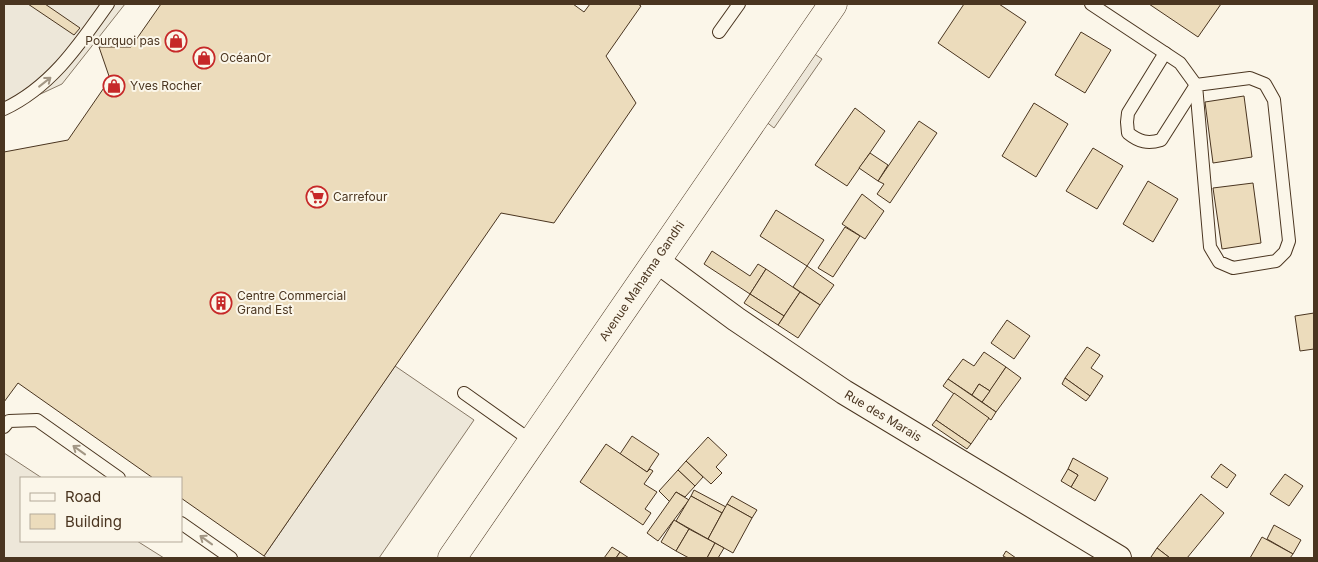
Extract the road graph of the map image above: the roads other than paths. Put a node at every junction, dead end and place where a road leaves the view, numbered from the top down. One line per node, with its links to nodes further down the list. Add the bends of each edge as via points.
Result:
1 (108, 4): 8 (lane, one-way to 1, via 50,79)
2 (739, 4): 5 (lane)
3 (833, 4): 9 (main road, Avenue Mahatma Gandhi)
4 (1091, 4): 6 (lane)
5 (719, 32)
6 (1165, 53): 7 (lane, via 1180,63); 7 (lane, via 1128,112 1128,133 1144,142 1161,140)
7 (1196, 85): 7 (lane, via 1210,247 1219,262 1233,268 1276,261 1289,240 1274,100 1265,84 1250,78)
8 (4, 109)
9 (656, 260): 12 (main road, Avenue Mahatma Gandhi); 17 (street, Rue des Marais, via 844,392)
10 (464, 393): 12 (lane)
11 (4, 427): 13 (lane, one-way to 11, via 37,420 10,422)
12 (533, 442): 16 (main road, Avenue Mahatma Gandhi)
13 (118, 477)
14 (182, 524): 15 (lane, one-way to 14)
15 (231, 558)
16 (452, 558)
17 (1118, 558)

